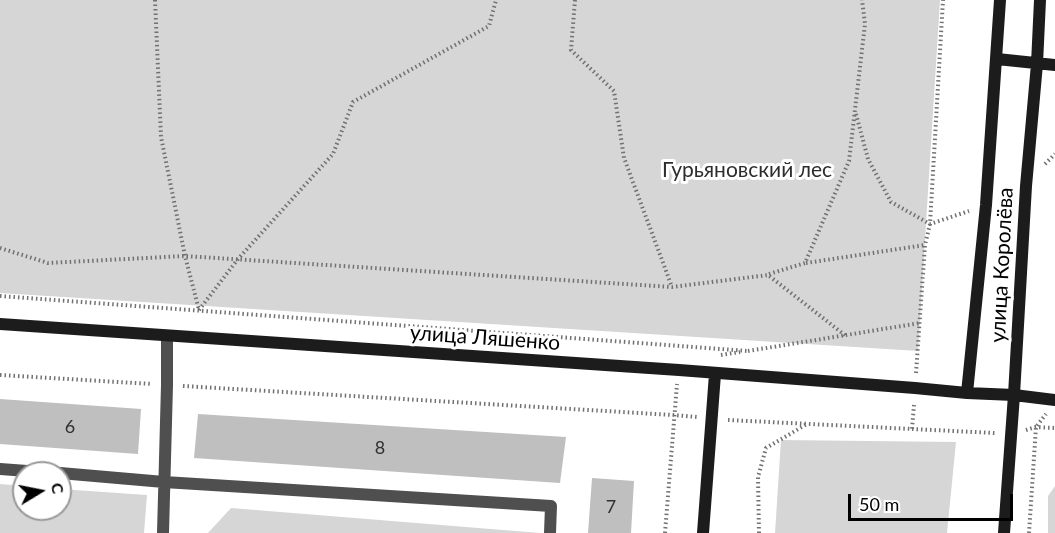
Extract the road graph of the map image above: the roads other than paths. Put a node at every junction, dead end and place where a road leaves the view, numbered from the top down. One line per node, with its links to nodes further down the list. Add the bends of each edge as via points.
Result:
1 (1000, 0): 3 (main road, улица Королёва)
2 (1040, 0): 4 (main road, улица Королёва)
3 (997, 59): 4 (main road); 9 (main road, улица Королёва)
4 (1036, 64): 5 (main road); 10 (main road, улица Королёва)
5 (1055, 65)
6 (0, 324): 7 (main road, улица Ляшенко)
7 (166, 336): 8 (main road, улица Ляшенко); 13 (lane)
8 (715, 374): 9 (main road, улица Ляшенко); 16 (main road)
9 (967, 393): 10 (main road, улица Ляшенко)
10 (1014, 395): 11 (main road, улица Ляшенко); 17 (main road, улица Королёва)
11 (1052, 405)
12 (72, 475): 13 (lane)
13 (164, 482): 14 (lane); 15 (lane, via 551,506)
14 (163, 533)
15 (550, 533)
16 (703, 533)
17 (1004, 533)

